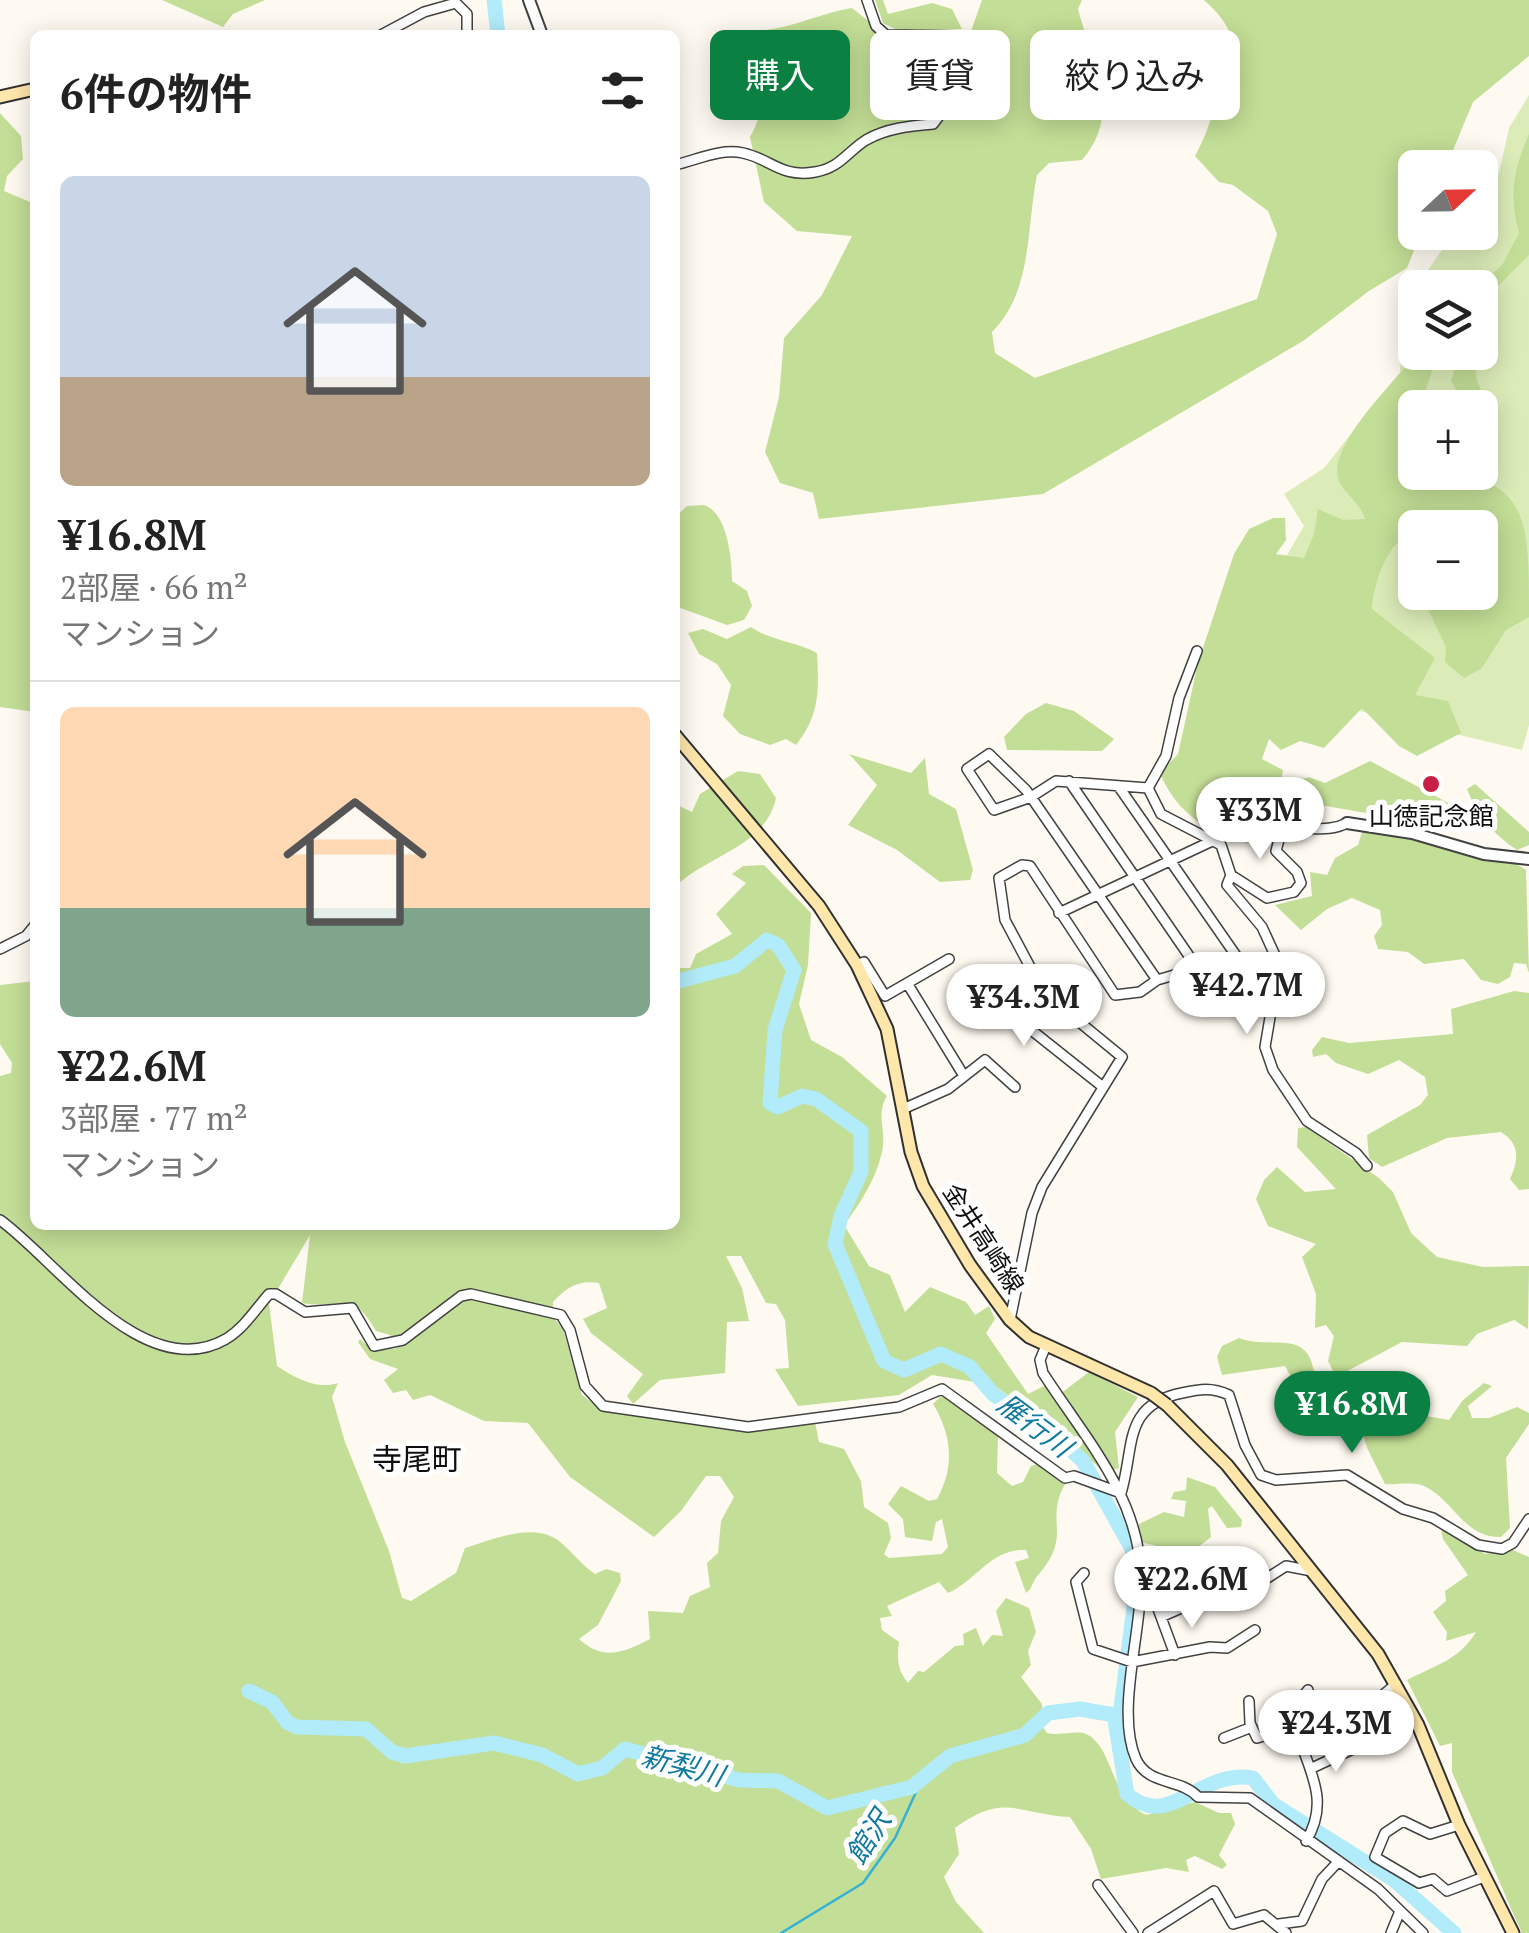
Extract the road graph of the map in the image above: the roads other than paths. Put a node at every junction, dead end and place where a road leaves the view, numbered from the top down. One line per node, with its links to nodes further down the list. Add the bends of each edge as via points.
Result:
1 (530, 0): 5 (street)
2 (867, 0): 8 (street, via 886,35 954,36 978,53 978,77 934,124 883,133 818,172 786,172 728,151)
3 (390, 30): 4 (street, via 456,3 467,14)
4 (467, 30)
5 (540, 30)
6 (30, 90): 7 (main road)
7 (0, 97)
8 (680, 165)
9 (1197, 651): 13 (street, via 1166,756)
10 (680, 741): 26 (main road, 金井高崎線, via 819,906)
11 (1069, 781): 12 (street); 14 (street, via 1053,782); 20 (street)
12 (1120, 786): 13 (street); 18 (street)
13 (1148, 788): 16 (street, via 1161,814)
14 (1030, 797): 14 (street, via 992,809 967,766 989,754); 21 (street)
15 (1347, 824): 17 (street); 19 (street, via 1330,832 1281,832 1276,851 1300,878 1294,892 1263,898)
16 (1210, 842): 18 (street); 19 (street, via 1221,844)
17 (1529, 859)
18 (1172, 860): 20 (street); 27 (street, via 1238,954)
19 (1230, 875): 35 (street, via 1227,885 1262,927 1279,964 1266,1047 1273,1070 1307,1122)
20 (1136, 877): 21 (street); 27 (street)
21 (1098, 895): 22 (street); 28 (street)
22 (1059, 913): 28 (street, via 1116,995 1140,992); 30 (street, via 1028,864 999,878 1006,920)
23 (30, 931): 24 (street)
24 (0, 949)
25 (949, 959): 29 (street)
26 (857, 965): 29 (street, via 864,962 885,996); 34 (main road, 金井高崎線, via 888,1029)
27 (1198, 969): 28 (street)
28 (1157, 980)
29 (907, 983): 31 (street)
30 (1044, 993): 33 (street, via 1120,1054); 33 (street, via 1023,1021)
31 (964, 1076): 32 (street, via 985,1060); 34 (street)
32 (1016, 1087)
33 (1104, 1087): 37 (street, via 1042,1187)
34 (903, 1108): 37 (main road, 金井高崎線, via 911,1152 934,1211)
35 (1367, 1166)
36 (0, 1220): 39 (street, via 98,1312 159,1342 213,1345 276,1294 305,1312 352,1308 374,1346 392,1346 470,1294 561,1316 585,1386 604,1406 748,1427 898,1407 942,1389 1065,1478)
37 (1010, 1320): 38 (main road, 金井高崎線)
38 (1045, 1348): 39 (street, via 1043,1373); 41 (main road, 金井高崎線, bridge, via 1167,1405 1228,1464)
39 (1120, 1493): 40 (street, via 1136,1422 1151,1404 1211,1388 1229,1396 1261,1475 1347,1475 1478,1545 1502,1549); 44 (street, via 1133,1520)
40 (1528, 1523)
41 (1312, 1571): 45 (street, via 1286,1566 1233,1600 1220,1591); 49 (main road)
42 (1084, 1573): 48 (street, via 1076,1582 1093,1649)
43 (1172, 1581): 44 (street)
44 (1146, 1588): 45 (street); 48 (street)
45 (1161, 1617): 47 (street)
46 (1255, 1630): 47 (street, via 1227,1648)
47 (1176, 1655): 48 (street)
48 (1124, 1658): 59 (street, via 1133,1748 1143,1770 1189,1787 1198,1797 1250,1798)
49 (1396, 1684): 55 (street, via 1345,1727); 58 (main road)
50 (1308, 1690): 52 (street, via 1294,1709)
51 (1249, 1701): 53 (street)
52 (1296, 1726): 53 (street, via 1257,1738); 55 (street)
53 (1252, 1727): 54 (street)
54 (1224, 1738)
55 (1304, 1746): 57 (street)
56 (1355, 1748): 57 (street)
57 (1312, 1768): 59 (street, via 1318,1814)
58 (1459, 1825): 61 (main road); 61 (street, via 1430,1834 1403,1821 1384,1833 1374,1857 1419,1884 1432,1879 1446,1891)
59 (1306, 1841): 60 (street)
60 (1339, 1861): 63 (street); 64 (street, via 1322,1879 1302,1921)
61 (1484, 1877): 69 (main road)
62 (1098, 1885): 65 (street)
63 (1400, 1912): 67 (street); 68 (street)
64 (1283, 1929): 66 (street, via 1264,1915 1233,1924 1214,1891)
65 (1133, 1933)
66 (1148, 1933)
67 (1391, 1933)
68 (1423, 1933)
69 (1513, 1933)

